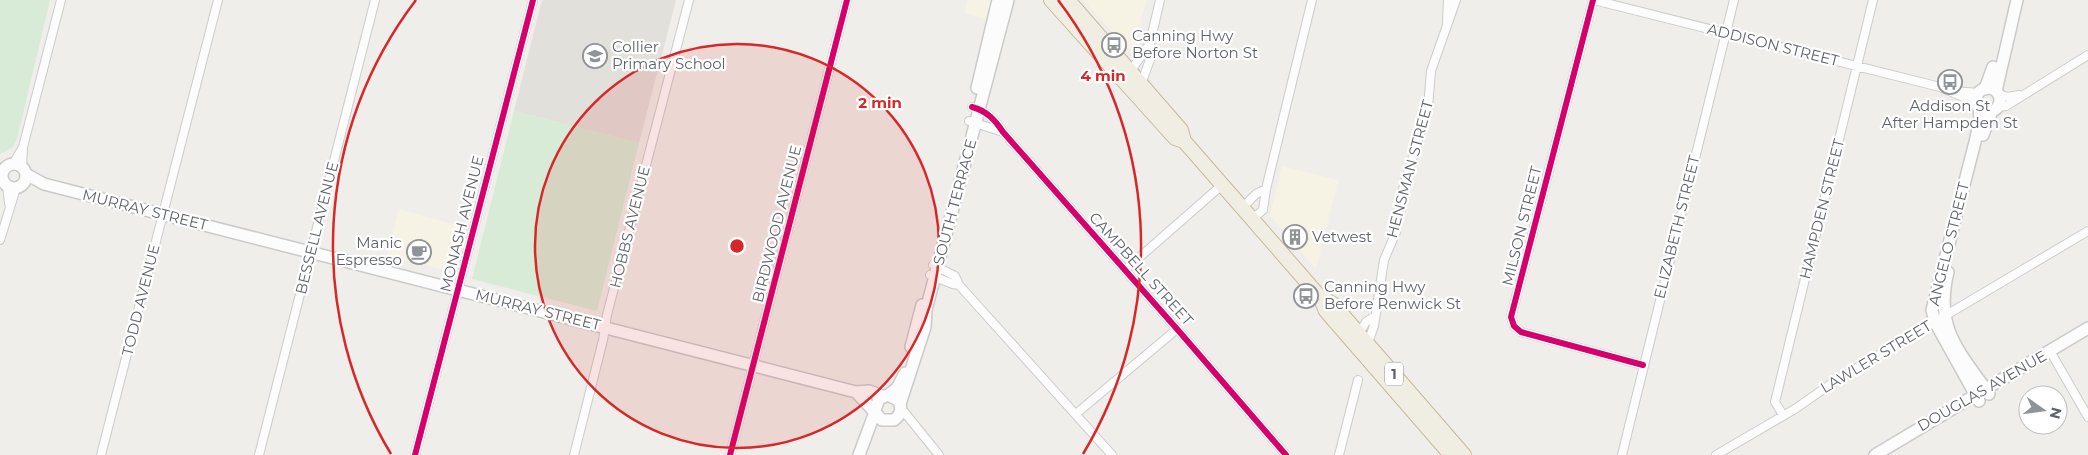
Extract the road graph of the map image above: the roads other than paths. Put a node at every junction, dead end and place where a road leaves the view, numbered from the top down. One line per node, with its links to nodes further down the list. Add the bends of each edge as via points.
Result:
1 (61, 0): 34 (street, via 23,147)
2 (218, 0): 38 (street, TODD AVENUE)
3 (375, 0): 42 (street, BESSELL AVENUE)
4 (533, 0): 45 (street, MONASH AVENUE)
5 (689, 0): 48 (street, HOBBS AVENUE)
6 (847, 0): 54 (street, BIRDWOOD AVENUE)
7 (998, 0): 29 (main road, SOUTH TERRACE)
8 (1008, 0): 29 (main road, SOUTH TERRACE)
9 (1051, 0): 33 (highway, 1, via 1175,138)
10 (1068, 0): 25 (highway, 1)
11 (1160, 0): 22 (street)
12 (1312, 0): 36 (street)
13 (1448, 0): 20 (street, HENSMAN STREET)
14 (1456, 0): 20 (street, HENSMAN STREET)
15 (1593, 0): 21 (street, ADDISON STREET); 55 (street, MILSON STREET, via 1511,317 1521,332)
16 (1734, 0): 21 (street, ELIZABETH STREET)
17 (1873, 0): 24 (street, HAMPDEN STREET)
18 (2010, 0): 28 (main road, ANGELO STREET)
19 (2017, 0): 28 (main road, ANGELO STREET)
20 (1447, 22): 46 (street, HENSMAN STREET, via 1431,71 1430,98 1398,208 1396,232 1384,260)
21 (1726, 34): 24 (street, ADDISON STREET); 55 (street, ELIZABETH STREET)
22 (1150, 42): 25 (street); 26 (street, via 1150,57)
23 (2088, 55): 27 (street)
24 (1857, 65): 28 (street, ADDISON STREET, via 1952,91); 63 (street, HAMPDEN STREET, via 1775,402)
25 (1130, 72): 26 (highway, 1)
26 (1141, 84): 33 (highway, 1, via 1181,130)
27 (2023, 94): 28 (street); 30 (street, via 2006,106)
28 (1986, 96): 30 (main road, ANGELO STREET, via 2000,101); 30 (main road, via 1985,111); 47 (main road, ANGELO STREET, via 1933,300 1932,310)
29 (976, 108): 31 (main road, SOUTH TERRACE); 32 (street, CAMPBELL STREET, via 996,122)
30 (1995, 109): 47 (main road, ANGELO STREET, via 1987,121)
31 (972, 122): 32 (street); 44 (main road, SOUTH TERRACE)
32 (1003, 132): 43 (street, CAMPBELL STREET)
33 (1184, 141): 35 (highway, 1)
34 (11, 176): 38 (main road, MURRAY STREET); 41 (street, via 10,203)
35 (1222, 185): 37 (highway, 1); 43 (street)
36 (1266, 188): 37 (street); 39 (street, via 1263,210)
37 (1242, 208): 39 (highway, 1)
38 (163, 214): 42 (main road, MURRAY STREET); 67 (street, TODD AVENUE)
39 (1252, 219): 52 (highway, 1, via 1320,297 1326,311)
40 (2088, 231): 47 (street, LAWLER STREET)
41 (0, 240)
42 (311, 252): 45 (main road, MURRAY STREET); 68 (street, BESSELL AVENUE)
43 (1125, 270): 50 (street, CAMPBELL STREET)
44 (934, 271): 59 (main road, SOUTH TERRACE, via 915,326 904,374 897,388); 60 (main road, SOUTH TERRACE, via 925,327); 62 (street, via 955,276 959,285)
45 (458, 290): 48 (main road, MURRAY STREET); 69 (street, MONASH AVENUE)
46 (1374, 317): 52 (street, via 1366,322); 52 (street, HENSMAN STREET, via 1372,336)
47 (1939, 319): 58 (main road, ANGELO STREET); 63 (street, LAWLER STREET)
48 (606, 327): 54 (main road, MURRAY STREET); 70 (street, HOBBS AVENUE)
49 (2088, 328): 53 (main road, DOUGLAS AVENUE)
50 (1177, 329): 62 (street); 76 (street, CAMPBELL STREET)
51 (2088, 336): 53 (main road, DOUGLAS AVENUE)
52 (1360, 344): 78 (highway, 1); 79 (highway, 1)
53 (2051, 354): 58 (main road, DOUGLAS AVENUE); 64 (street)
54 (754, 365): 57 (main road, MURRAY STREET); 71 (street, BIRDWOOD AVENUE)
55 (1643, 365): 80 (street, ELIZABETH STREET)
56 (1358, 380): 77 (street)
57 (856, 392): 59 (main road, MURRAY STREET, via 869,391); 61 (main road, MURRAY STREET)
58 (1982, 394): 82 (main road, DOUGLAS AVENUE); 83 (main road, DOUGLAS AVENUE)
59 (885, 396): 60 (main road, via 896,398); 61 (main road, via 876,402)
60 (901, 406): 65 (main road, via 900,415); 66 (street)
61 (875, 411): 65 (main road, via 879,418); 72 (main road)
62 (1077, 413): 75 (street)
63 (1782, 416): 81 (street, LAWLER STREET)
64 (2088, 417)
65 (890, 420): 66 (street); 73 (main road, via 869,441)
66 (914, 427): 74 (street)
67 (101, 455)
68 (259, 455)
69 (415, 455)
70 (574, 455)
71 (730, 455)
72 (859, 455)
73 (864, 455)
74 (938, 455)
75 (1112, 455)
76 (1286, 455)
77 (1339, 455)
78 (1452, 455)
79 (1464, 455)
80 (1622, 455)
81 (1716, 455)
82 (1875, 455)
83 (1887, 455)

